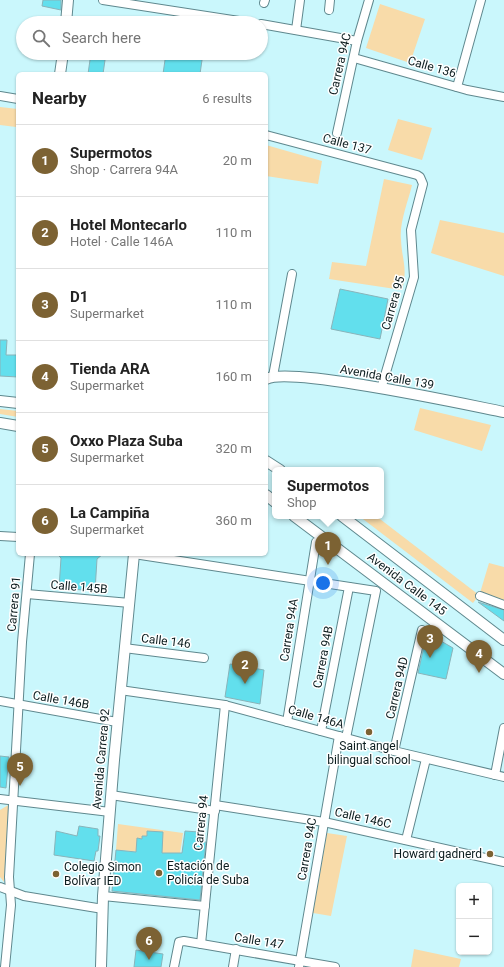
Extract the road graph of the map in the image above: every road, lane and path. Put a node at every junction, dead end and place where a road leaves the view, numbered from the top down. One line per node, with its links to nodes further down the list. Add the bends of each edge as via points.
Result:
1 (68, 0): 8 (main road)
2 (102, 0): 9 (street)
3 (300, 0): 11 (street)
4 (330, 0): 7 (street)
5 (369, 0): 12 (street, Carrera 94C)
6 (481, 0): 16 (street)
7 (329, 10)
8 (67, 16)
9 (206, 16)
10 (268, 25): 11 (street)
11 (296, 30): 12 (street)
12 (357, 42): 13 (street, Carrera 94C)
13 (354, 58): 16 (street, Calle 136); 20 (street, Carrera 94C)
14 (62, 60): 15 (main road)
15 (60, 72)
16 (457, 87): 18 (street, Calle 136)
17 (0, 96): 19 (street)
18 (504, 97)
19 (16, 99)
20 (337, 133)
21 (268, 136): 22 (street, Calle 137)
22 (420, 177): 25 (street, Carrera 95, via 423,184 411,230 414,277)
23 (292, 274): 24 (street)
24 (269, 377): 25 (main road, Avenida Calle 139, via 299,376)
25 (381, 389): 28 (main road, Avenida Calle 139)
26 (0, 401): 27 (main road)
27 (16, 403)
28 (504, 412)
29 (0, 423): 30 (main road)
30 (16, 426)
31 (298, 519): 49 (main road, Avenida Calle 145)
32 (346, 519): 46 (main road, Avenida Calle 145)
33 (0, 536): 34 (street)
34 (16, 537)
35 (316, 542): 39 (street, Carrera 94A)
36 (30, 556): 41 (street, Carrera 91)
37 (134, 556): 43 (main road, Avenida Carrera 92)
38 (147, 556): 39 (street)
39 (309, 581): 40 (street); 55 (street, Carrera 94A)
40 (348, 587): 57 (street, Carrera 94B); 58 (street, Carrera 94C, via 376,591)
41 (26, 594): 43 (street, Calle 145B); 53 (street, Carrera 91)
42 (480, 596): 44 (street)
43 (130, 603): 47 (main road, Avenida Carrera 92)
44 (504, 605)
45 (422, 630): 59 (street, Carrera 94D)
46 (504, 640)
47 (124, 648): 48 (street, Calle 146); 50 (main road, Avenida Carrera 92)
48 (204, 658)
49 (504, 674)
50 (120, 690): 52 (street, Calle 146A); 54 (main road, Avenida Carrera 92)
51 (0, 701): 53 (street, Calle 146B)
52 (225, 705): 55 (street, Calle 146A); 66 (street, Carrera 94)
53 (20, 706): 54 (street, Calle 146B); 65 (street, Carrera 91)
54 (117, 722): 63 (main road, Avenida Carrera 92)
55 (287, 722): 57 (street, Calle 146A)
56 (504, 728): 61 (street)
57 (321, 731): 58 (street, Calle 146A)
58 (342, 737): 59 (street, Calle 146A); 68 (street, Carrera 94C)
59 (394, 751): 60 (street, Calle 146A)
60 (426, 759): 61 (street, Calle 146A); 69 (street)
61 (495, 775): 62 (street, Calle 146A)
62 (504, 777)
63 (111, 795): 66 (street, Calle 146C); 67 (main road, Avenida Carrera 92)
64 (0, 799): 65 (street)
65 (14, 801): 67 (street); 72 (street, Carrera 91)
66 (215, 808): 68 (street, Calle 146C); 74 (street, Carrera 94)
67 (110, 812): 73 (main road, Avenida Carrera 92)
68 (324, 822): 69 (street, Calle 146C); 78 (street, Carrera 94C)
69 (406, 840): 70 (street, Calle 146C)
70 (504, 862)
71 (0, 887): 72 (street)
72 (10, 890): 75 (street, via 24,896); 79 (street, Carrera 91)
73 (103, 896): 74 (street); 75 (main road, Avenida Carrera 92)
74 (205, 906): 76 (street, Carrera 94)
75 (103, 909): 80 (main road, Avenida Carrera 92)
76 (201, 944): 77 (street, Calle 147); 81 (street, Calle 147, via 179,942)
77 (236, 949): 78 (street, Calle 147); 82 (street)
78 (299, 963): 83 (street, Calle 147)
79 (5, 967)
80 (101, 967)
81 (174, 967)
82 (233, 967)
83 (335, 967)

